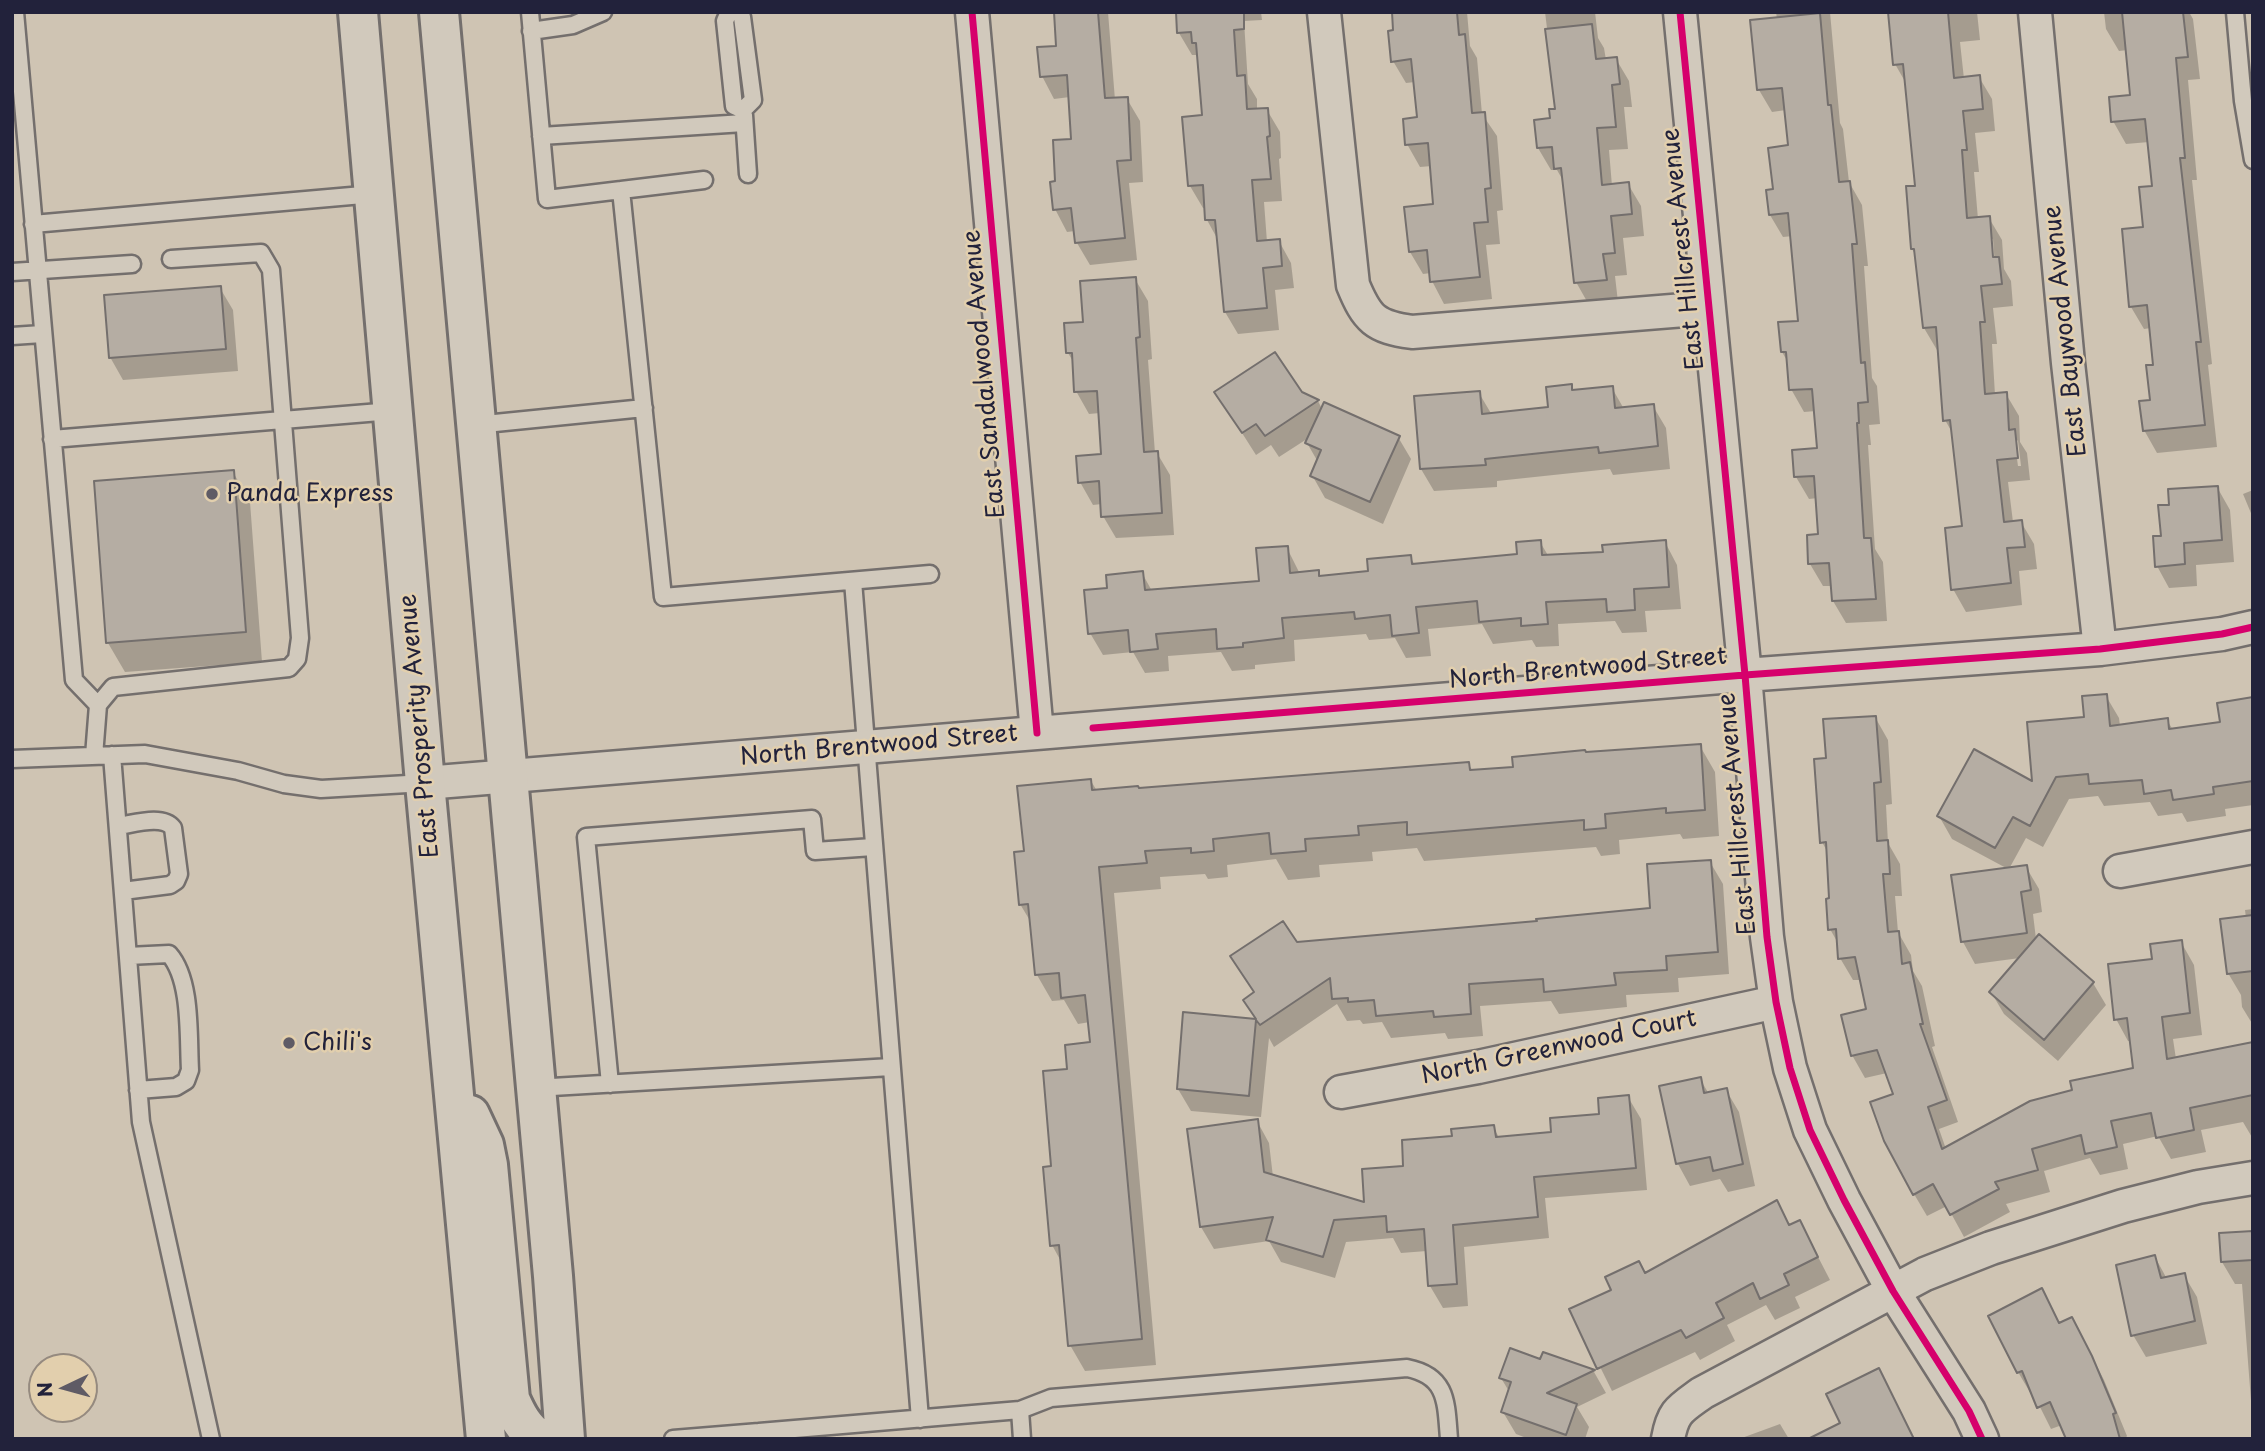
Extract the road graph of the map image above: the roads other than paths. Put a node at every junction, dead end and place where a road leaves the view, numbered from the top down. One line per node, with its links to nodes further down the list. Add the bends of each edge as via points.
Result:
1 (15, 12): 17 (lane)
2 (358, 12): 21 (main road, East Prosperity Avenue)
3 (530, 12): 13 (lane)
4 (603, 12): 13 (lane, via 573,25)
5 (729, 12): 14 (lane, via 725,21 734,106)
6 (738, 12): 14 (lane, via 753,100)
7 (972, 12): 41 (street, East Sandalwood Avenue)
8 (1324, 12): 27 (street, via 1353,285 1373,320 1412,332)
9 (1680, 12): 27 (street, East Hillcrest Avenue)
10 (2035, 12): 38 (street, East Baywood Avenue)
11 (2235, 12): 16 (lane)
12 (436, 20): 33 (main road)
13 (531, 31): 15 (lane)
14 (744, 116): 15 (lane); 18 (lane)
15 (541, 136): 20 (lane, via 547,199)
16 (2253, 160)
17 (20, 173): 22 (lane)
18 (748, 174)
19 (704, 180): 20 (lane)
20 (621, 190): 30 (lane)
21 (374, 194): 22 (lane); 31 (main road, East Prosperity Avenue)
22 (33, 224): 25 (lane)
23 (171, 258): 32 (lane, via 261,253 271,270)
24 (132, 264): 25 (lane)
25 (36, 271): 26 (lane); 28 (lane)
26 (12, 272)
27 (1709, 308): 39 (street, East Hillcrest Avenue)
28 (42, 334): 29 (lane); 34 (lane)
29 (12, 336)
30 (644, 408): 33 (lane); 36 (lane, via 663,597)
31 (392, 411): 32 (lane); 47 (main road, East Prosperity Avenue)
32 (283, 421): 34 (lane); 40 (lane, via 300,638 297,659 289,668 113,687)
33 (475, 425): 46 (main road)
34 (52, 439): 40 (lane, via 74,680)
35 (930, 574): 36 (lane)
36 (853, 581): 42 (lane)
37 (2253, 626): 38 (street, North Brentwood Street)
38 (2100, 649): 39 (street, North Brentwood Street)
39 (1745, 675): 41 (street, North Brentwood Street); 54 (street, East Hillcrest Avenue)
40 (98, 705): 44 (lane)
41 (1037, 733): 42 (street, North Brentwood Street)
42 (864, 747): 46 (street, North Brentwood Street); 49 (lane)
43 (112, 755): 44 (lane); 47 (lane, via 187,760 284,785 321,789); 48 (lane)
44 (94, 756): 45 (lane)
45 (12, 759)
46 (506, 776): 47 (street, North Brentwood Street); 58 (main road)
47 (425, 783): 57 (main road, East Prosperity Avenue)
48 (118, 827): 52 (lane); 52 (lane, via 162,821 171,824 179,874 170,885)
49 (873, 847): 55 (lane); 56 (lane, via 815,851 812,819 586,837)
50 (2253, 847): 51 (street)
51 (2120, 871)
52 (123, 891): 53 (lane)
53 (128, 956): 59 (lane); 59 (lane, via 169,954 177,964 183,979 191,1070 186,1081 176,1087)
54 (1776, 1002): 60 (street, North Greenwood Court); 62 (street, East Hillcrest Avenue, via 1810,1130)
55 (891, 1067): 56 (lane); 64 (lane)
56 (610, 1084): 58 (lane)
57 (453, 1086): 68 (main road, East Prosperity Avenue); 69 (main road, via 477,1126 488,1165 510,1399 522,1422)
58 (535, 1088): 70 (main road)
59 (138, 1090): 67 (lane, via 144,1139)
60 (1341, 1092)
61 (2253, 1178): 62 (street, via 2135,1202 2052,1227 1925,1274)
62 (1893, 1291): 65 (street, via 1702,1393 1685,1405); 74 (street, East Hillcrest Avenue)
63 (1020, 1410): 64 (lane); 72 (lane); 73 (lane, via 1051,1398 1407,1368 1434,1378 1446,1402)
64 (920, 1419): 66 (lane)
65 (1669, 1429)
66 (759, 1435): 71 (lane)
67 (211, 1439)
68 (486, 1439)
69 (539, 1439)
70 (565, 1439)
71 (673, 1439)
72 (1022, 1439)
73 (1449, 1439)
74 (1982, 1439)

